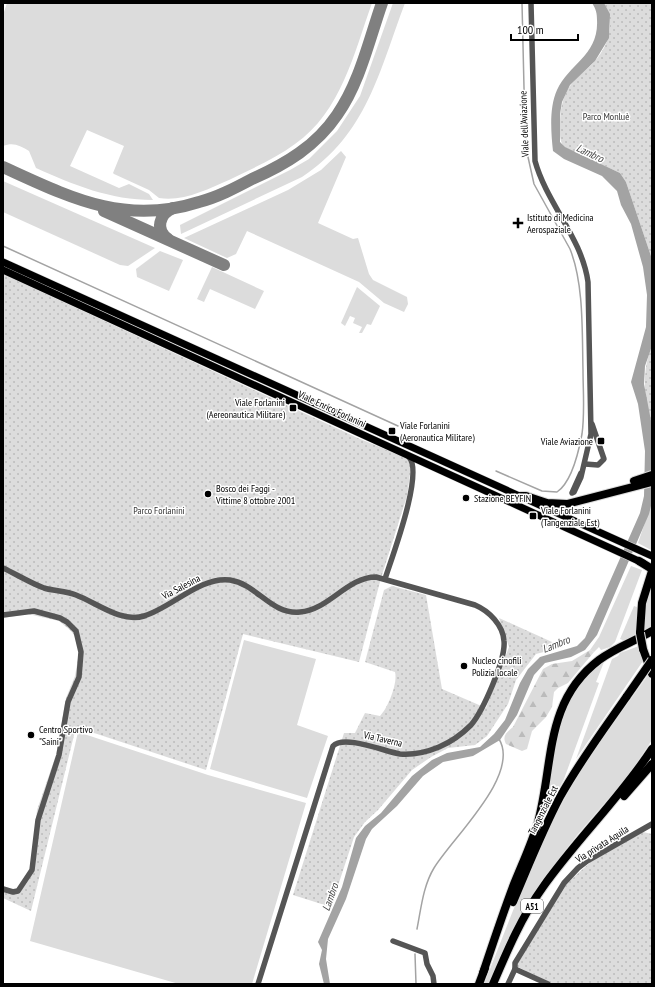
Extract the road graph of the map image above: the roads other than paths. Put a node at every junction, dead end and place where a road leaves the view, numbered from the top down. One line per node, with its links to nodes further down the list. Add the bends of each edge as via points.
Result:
1 (530, 3): 4 (street, Viale dell'Aviazione, via 535,161 542,184 577,247 587,274)
2 (3, 262): 13 (main road, Viale Enrico Forlanini)
3 (3, 270): 5 (main road, Viale Enrico Forlanini)
4 (591, 423): 6 (street, Viale dell'Aviazione, via 589,447); 6 (street, Viale dell'Aviazione, via 604,459 598,465)
5 (408, 455): 7 (main road, Viale Enrico Forlanini); 8 (street)
6 (584, 464): 9 (street, Viale dell'Aviazione)
7 (437, 468): 8 (street, via 422,464); 15 (main road, Viale Enrico Forlanini)
8 (414, 471): 18 (street, via 409,501)
9 (581, 473)
10 (652, 475): 11 (highway)
11 (641, 482): 12 (highway); 13 (highway, via 575,502 560,504)
12 (652, 482)
13 (521, 496): 14 (main road, Viale Enrico Forlanini)
14 (652, 556)
15 (636, 560): 17 (highway)
16 (3, 568): 18 (street, Via Salesina, via 44,588 74,594 115,613 133,617 149,614 216,581 236,582 279,609 300,612 320,605 364,579)
17 (652, 569): 24 (highway, bridge, via 641,611 640,633)
18 (385, 579): 35 (street, Via Taverna, via 475,605 487,611 497,622 504,638 501,660 480,712 463,732 446,743 411,754 394,753 356,742 334,744)
19 (3, 615): 32 (street, via 34,611 60,618 76,631 81,652 79,677 68,702 59,755 38,820 32,870 18,891)
20 (652, 631): 23 (highway, via 610,652)
21 (652, 638): 23 (highway, via 607,656)
22 (652, 660): 31 (highway, Tangenziale Est / A51, bridge, via 574,774)
23 (588, 670): 31 (highway, via 569,693 558,715 537,823)
24 (652, 674)
25 (652, 749): 27 (highway, A51)
26 (652, 764): 27 (highway)
27 (610, 809): 38 (highway, A51, via 584,835 542,888)
28 (652, 824): 29 (street, Via privata Aquila)
29 (646, 828): 30 (street); 34 (street, Via privata Aquila, via 587,861 568,879 515,963)
30 (652, 830)
31 (521, 874): 37 (highway, Tangenziale Est / A51)
32 (3, 889)
33 (393, 941): 36 (street, via 425,953 427,964 434,976)
34 (515, 969): 39 (street, Via privata Aquila); 40 (street)
35 (258, 984)
36 (434, 984)
37 (479, 984)
38 (493, 984)
39 (508, 984)
40 (548, 984)

